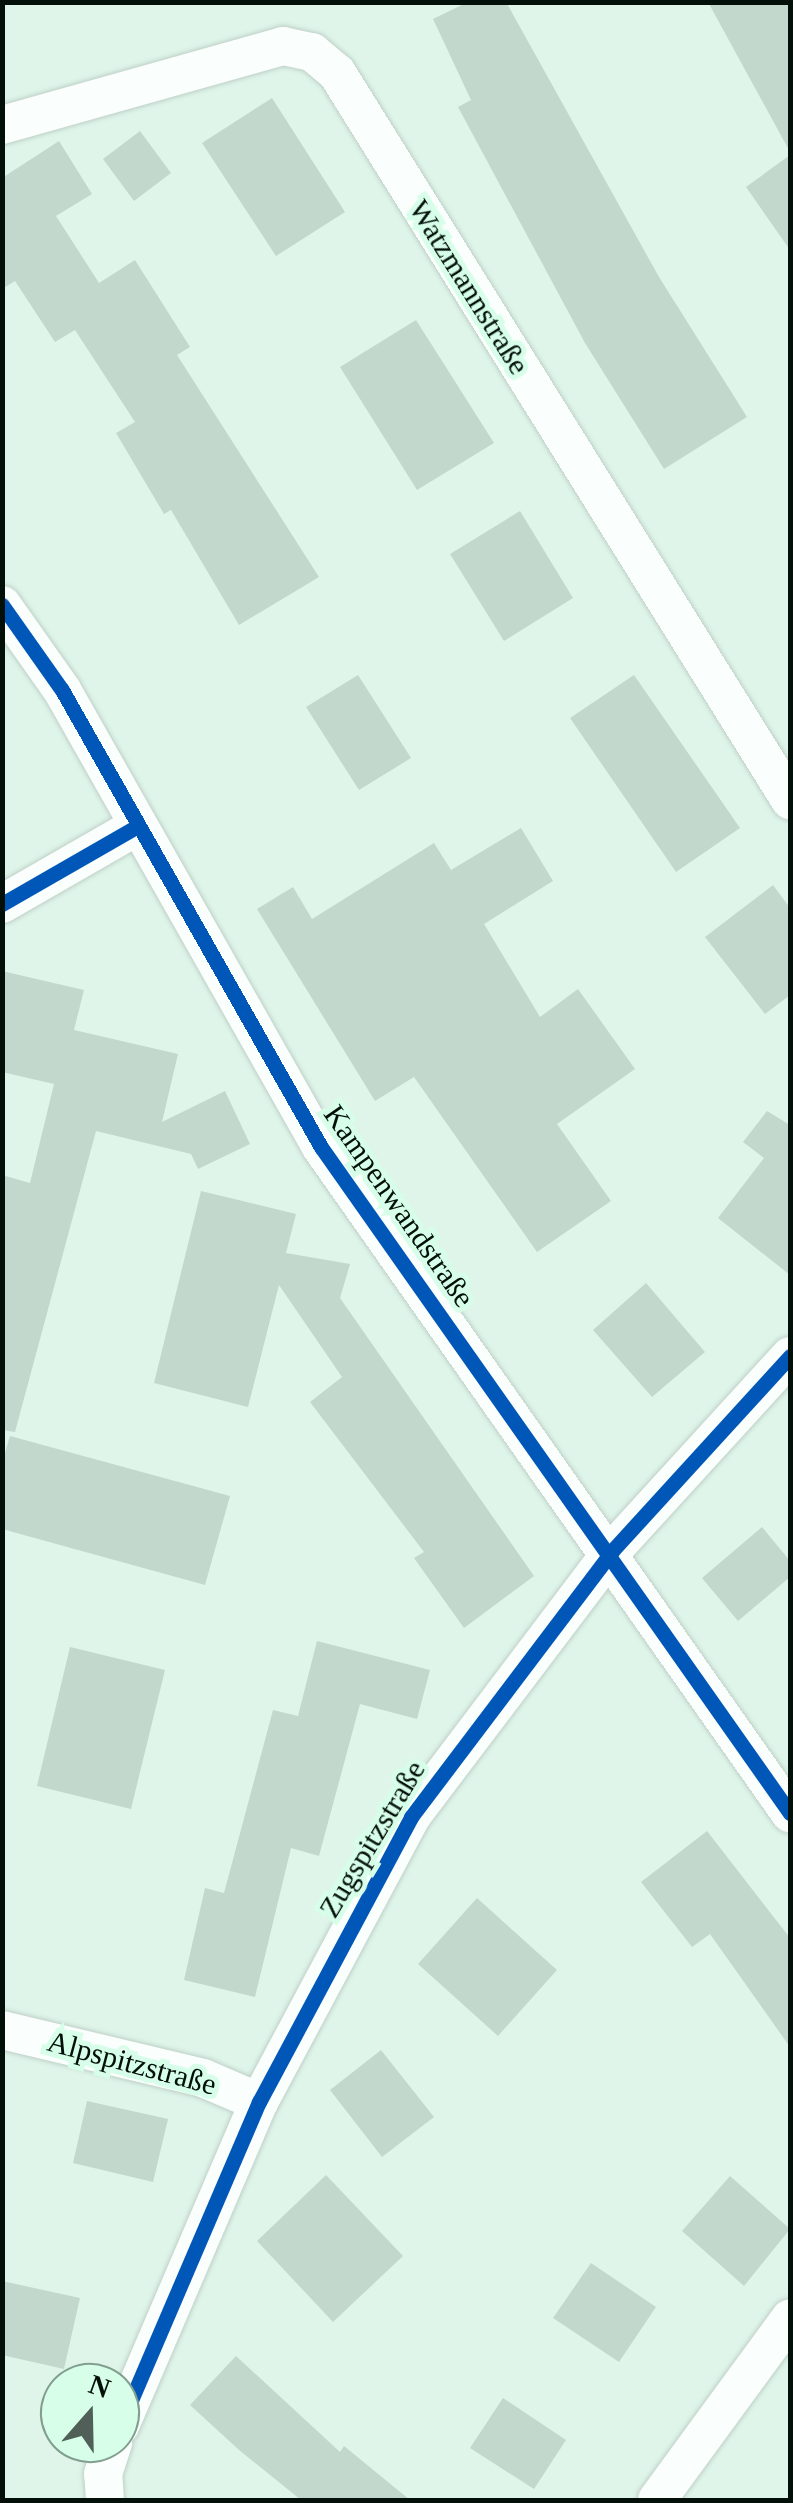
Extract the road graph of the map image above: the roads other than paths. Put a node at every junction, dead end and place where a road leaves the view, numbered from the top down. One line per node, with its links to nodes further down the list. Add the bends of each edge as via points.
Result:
1 (2, 125): 3 (street, Watzmannstraße, via 283,46 312,52 337,72)
2 (2, 606): 4 (street, Kampenwandstraße, via 62,690)
3 (790, 800)
4 (136, 827): 5 (street); 7 (street, Kampenwandstraße, via 321,1147)
5 (2, 904)
6 (786, 1371): 7 (street, Zugspitzstraße)
7 (612, 1552): 8 (street, Kampenwandstraße); 10 (street, Zugspitzstraße, via 410,1817)
8 (790, 1813)
9 (2, 2030): 10 (street, Alpspitzstraße, via 203,2078)
10 (260, 2102): 12 (street, Zugspitzstraße)
11 (790, 2318): 15 (street)
12 (140, 2380)
13 (106, 2463): 14 (street)
14 (105, 2500)
15 (657, 2500)

